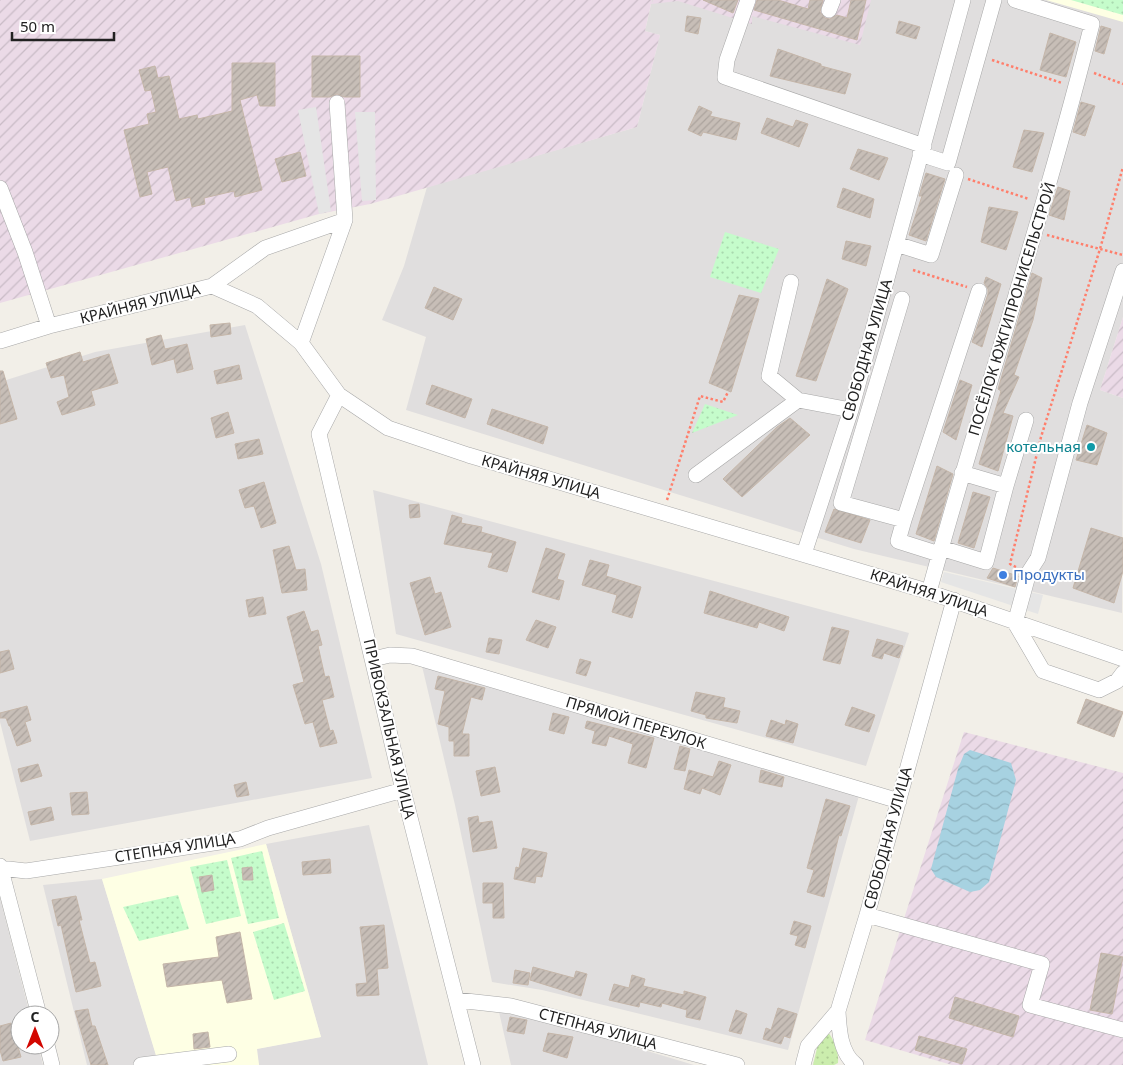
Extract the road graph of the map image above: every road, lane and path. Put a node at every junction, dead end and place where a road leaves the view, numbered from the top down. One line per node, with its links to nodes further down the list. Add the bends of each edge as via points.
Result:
1 (748, 0): 10 (street, via 727,60 725,77)
2 (963, 0): 10 (street, СВОБОДНАЯ УЛИЦА)
3 (994, 0): 5 (street)
4 (1015, 0): 6 (street, ПОСЁЛОК ЮЖГИПРОНИСЕЛЬСТРОЙ, via 1092,24)
5 (978, 56): 8 (path); 10 (street, via 948,163)
6 (1081, 68): 7 (path); 8 (street, ПОСЁЛОК ЮЖГИПРОНИСЕЛЬСТРОЙ)
7 (1123, 84)
8 (1076, 88): 14 (street, ПОСЁЛОК ЮЖГИПРОНИСЕЛЬСТРОЙ)
9 (337, 103): 15 (street)
10 (922, 150): 17 (street, СВОБОДНАЯ УЛИЦА)
11 (1123, 167): 18 (path)
12 (956, 175): 14 (path); 17 (street, via 931,255)
13 (0, 188): 26 (street, via 26,252)
14 (1044, 204): 16 (street, ПОСЁЛОК ЮЖГИПРОНИСЕЛЬСТРОЙ)
15 (345, 220): 23 (street, via 265,248); 28 (street)
16 (1036, 232): 18 (path); 34 (street, ПОСЁЛОК ЮЖГИПРОНИСЕЛЬСТРОЙ)
17 (896, 244): 32 (street, СВОБОДНАЯ УЛИЦА)
18 (1100, 249): 19 (path); 41 (path, via 1042,437 1010,564)
19 (1123, 255)
20 (913, 270): 24 (path)
21 (1123, 271): 41 (street, via 1080,403 1038,558)
22 (791, 282): 31 (street, via 769,376)
23 (212, 286): 26 (street, КРАЙНЯЯ УЛИЦА); 28 (street, КРАЙНЯЯ УЛИЦА, via 257,306)
24 (978, 291): 38 (street)
25 (902, 299): 38 (street, via 841,503)
26 (49, 326): 27 (street, КРАЙНЯЯ УЛИЦА)
27 (0, 341)
28 (301, 343): 30 (street, КРАЙНЯЯ УЛИЦА)
29 (728, 392): 37 (path, via 723,402 700,396)
30 (339, 395): 37 (street, КРАЙНЯЯ УЛИЦА, via 388,428); 45 (street, ПРИВОКЗАЛЬНАЯ УЛИЦА, via 319,434)
31 (798, 400): 32 (street); 35 (street)
32 (851, 410): 40 (street, СВОБОДНАЯ УЛИЦА)
33 (1026, 420): 36 (street)
34 (962, 473): 36 (street); 39 (street, ПОСЁЛОК ЮЖГИПРОНИСЕЛЬСТРОЙ)
35 (696, 475)
36 (1006, 486): 39 (street, via 986,562)
37 (663, 513): 40 (street, КРАЙНЯЯ УЛИЦА)
38 (904, 520): 39 (street, via 898,541)
39 (940, 551): 42 (street, ПОСЁЛОК ЮЖГИПРОНИСЕЛЬСТРОЙ)
40 (804, 554): 42 (street, КРАЙНЯЯ УЛИЦА)
41 (1029, 572): 44 (street)
42 (929, 592): 43 (street, КРАЙНЯЯ УЛИЦА)
43 (954, 600): 44 (street, КРАЙНЯЯ УЛИЦА); 49 (street, СВОБОДНАЯ УЛИЦА)
44 (1015, 622): 46 (street, КРАЙНЯЯ УЛИЦА); 47 (street, via 1043,671 1099,690 1117,681)
45 (373, 659): 48 (street, ПРИВОКЗАЛЬНАЯ УЛИЦА); 49 (street, ПРЯМОЙ ПЕРЕУЛОК, via 390,655 412,656)
46 (1123, 659)
47 (1123, 673)
48 (404, 790): 50 (street, СТЕПНАЯ УЛИЦА, via 268,828 240,839 26,871); 52 (street, ПРИВОКЗАЛЬНАЯ УЛИЦА)
49 (899, 801): 51 (street, СВОБОДНАЯ УЛИЦА)
50 (0, 868): 53 (street)
51 (867, 915): 54 (street, СВОБОДНАЯ УЛИЦА); 55 (street, via 1042,964 1030,1004)
52 (457, 1000): 58 (street, ПРИВОКЗАЛЬНАЯ УЛИЦА); 59 (street, СТЕПНАЯ УЛИЦА, via 511,1006)
53 (36, 1005)
54 (838, 1011): 60 (street, СВОБОДНАЯ УЛИЦА, via 808,1046); 61 (street, via 840,1038)
55 (1123, 1030)
56 (228, 1054): 57 (street)
57 (141, 1065)
58 (472, 1065)
59 (737, 1065)
60 (803, 1065)
61 (856, 1065)

